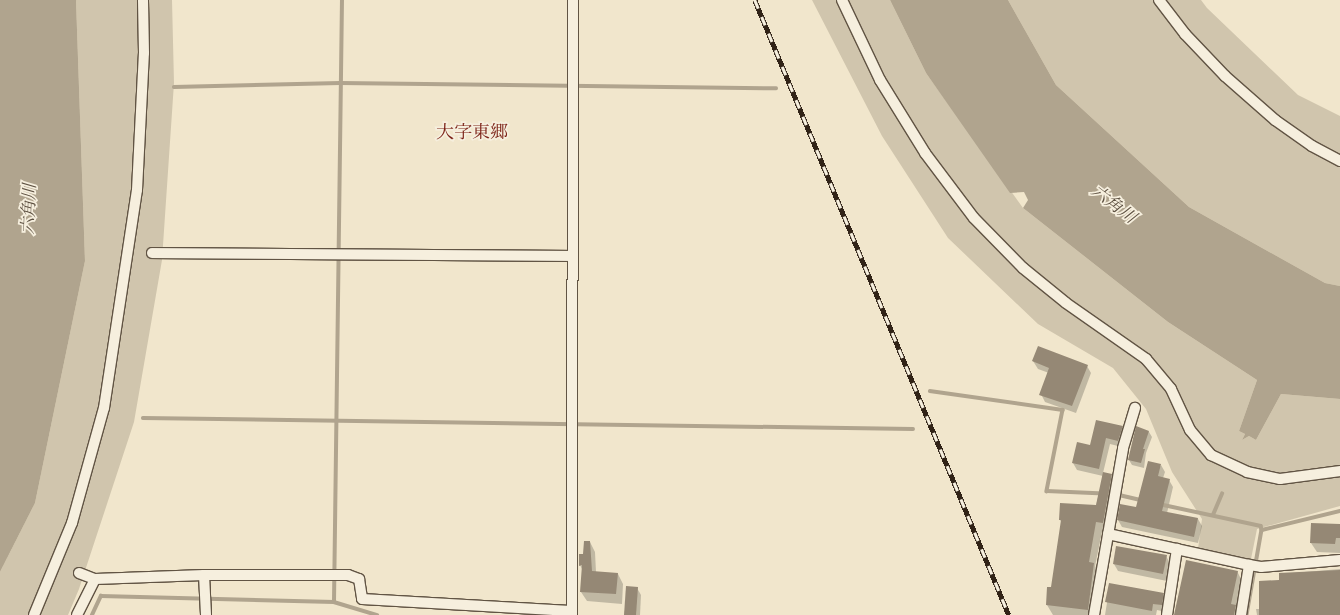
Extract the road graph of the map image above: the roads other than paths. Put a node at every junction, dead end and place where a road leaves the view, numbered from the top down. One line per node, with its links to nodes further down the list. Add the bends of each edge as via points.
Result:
1 (143, 0): 19 (street, via 144,53 137,190 104,408 72,522)
2 (573, 0): 7 (street)
3 (842, 0): 9 (street, via 880,80 925,153 974,218 1022,268 1066,303 1146,359 1171,388 1190,430 1211,455 1247,472 1280,480)
4 (1159, 0): 5 (street, via 1185,34 1225,76 1275,120 1312,146)
5 (1340, 161)
6 (152, 253): 7 (street)
7 (572, 256): 18 (street)
8 (1135, 408): 10 (street, via 1123,448)
9 (1340, 471)
10 (1108, 534): 11 (street); 21 (street)
11 (1177, 549): 13 (street); 22 (street)
12 (1340, 560): 13 (street)
13 (1254, 566): 23 (street)
14 (79, 573): 16 (street)
15 (204, 575): 16 (street); 17 (street); 18 (street, via 348,575 359,579 362,599)
16 (95, 579): 20 (street)
17 (206, 612)
18 (572, 613)
19 (34, 615)
20 (77, 615)
21 (1094, 615)
22 (1167, 615)
23 (1241, 615)

